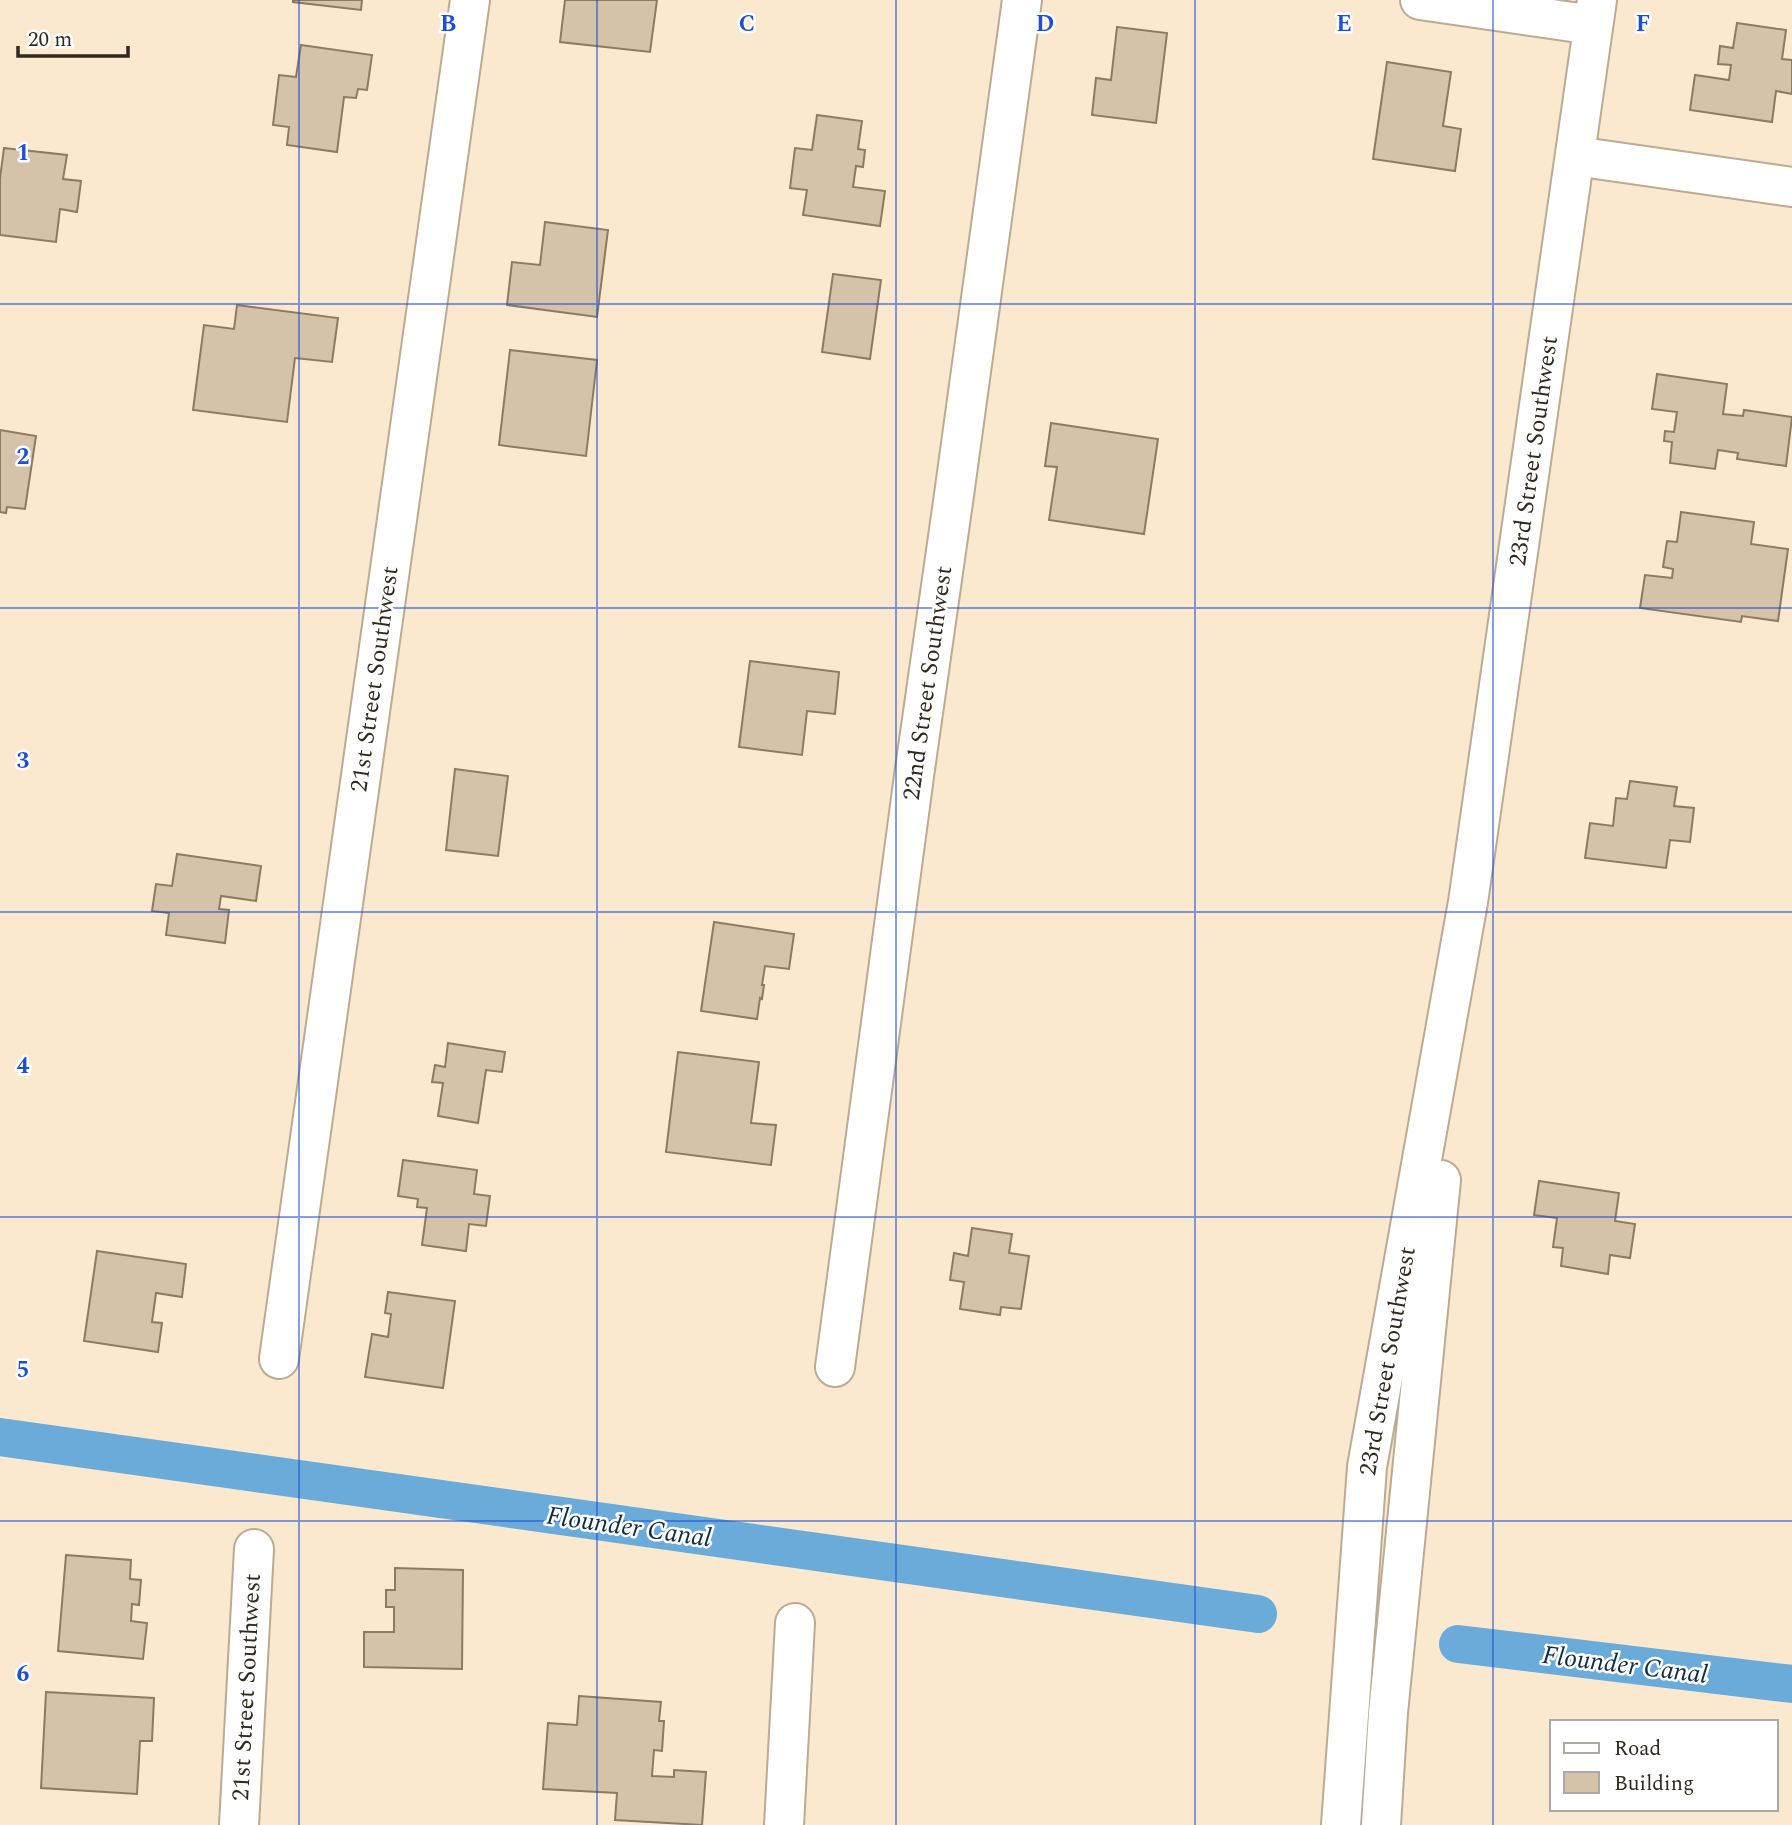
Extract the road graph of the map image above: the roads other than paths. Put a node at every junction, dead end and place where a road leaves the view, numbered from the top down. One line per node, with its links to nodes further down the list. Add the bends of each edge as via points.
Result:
1 (470, 0): 8 (street, 21st Street Southwest)
2 (1022, 0): 9 (street, 22nd Street Southwest)
3 (1420, 0): 4 (street)
4 (1595, 12): 5 (street, 23rd Street Southwest)
5 (1575, 156): 6 (street); 7 (street, 23rd Street Southwest)
6 (1792, 187)
7 (1468, 902): 14 (street, 23rd Street Southwest, via 1367,1467); 15 (street, 23rd Street Southwest, via 1388,1713)
8 (279, 1359)
9 (835, 1367)
10 (254, 1549): 12 (street, 21st Street Southwest)
11 (794, 1623): 13 (street)
12 (239, 1825)
13 (784, 1825)
14 (1341, 1825)
15 (1381, 1825)

